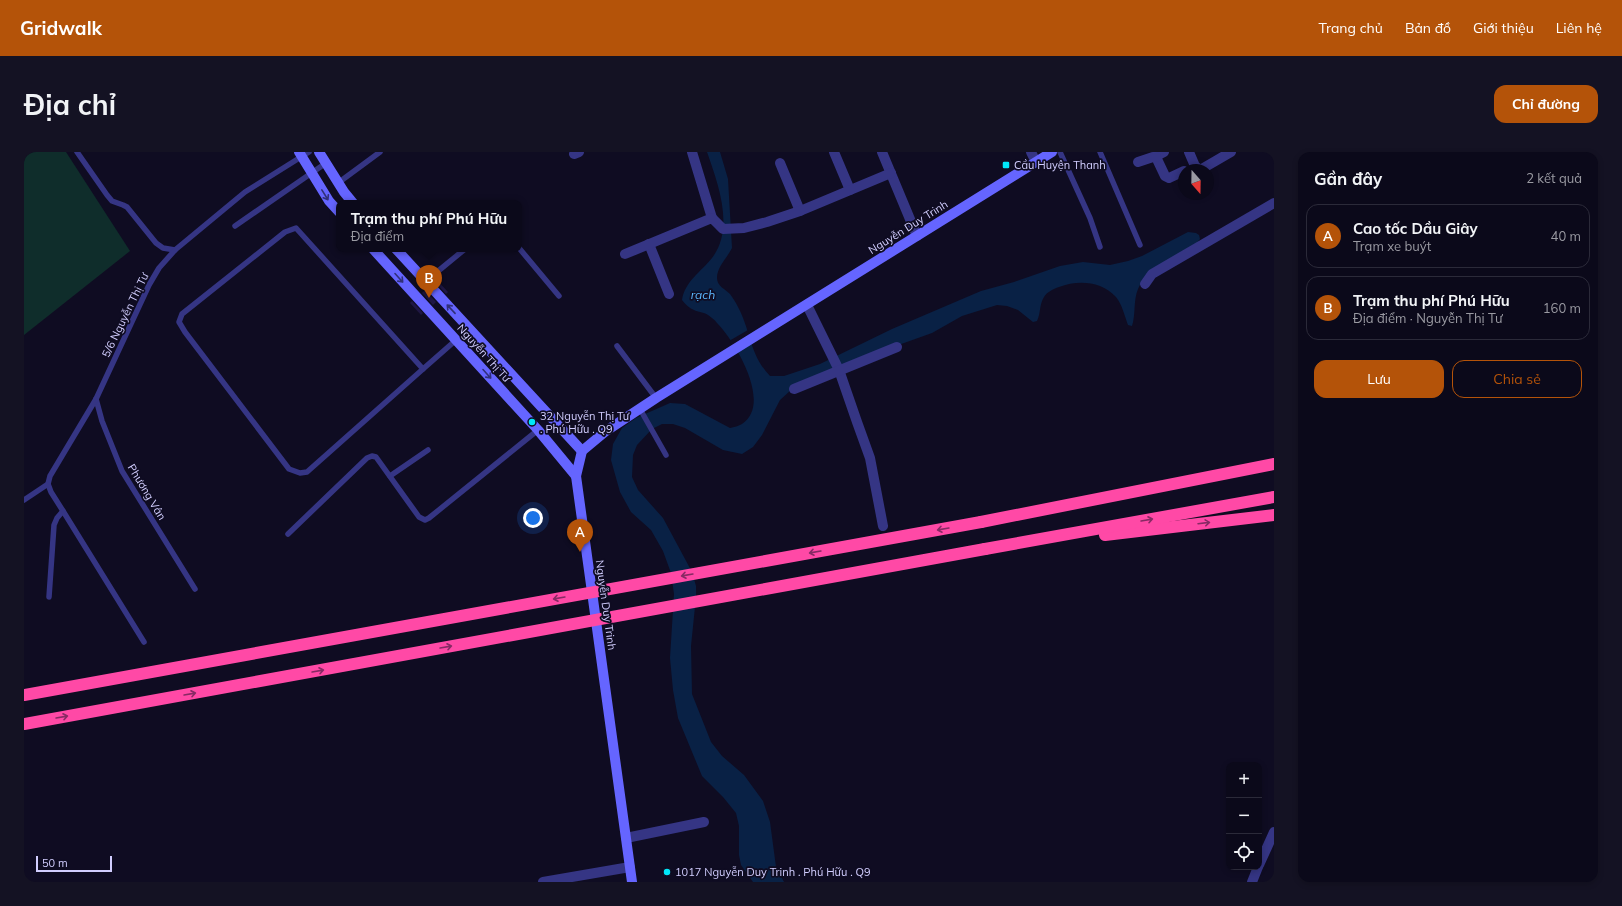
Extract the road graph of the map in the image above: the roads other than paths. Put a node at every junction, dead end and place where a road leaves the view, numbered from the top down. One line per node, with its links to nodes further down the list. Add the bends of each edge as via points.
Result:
1 (77, 152): 36 (lane, via 112,201 127,208 156,243 163,248)
2 (319, 152): 17 (main road)
3 (380, 152): 24 (lane)
4 (692, 152): 30 (street)
5 (834, 152): 25 (street)
6 (882, 152): 22 (street)
7 (1031, 152): 15 (street)
8 (1052, 152): 15 (main road, Nguyễn Duy Trinh)
9 (1060, 152): 35 (lane, via 1090,218)
10 (1100, 152): 34 (lane)
11 (1189, 152): 19 (street)
12 (1231, 152): 20 (street)
13 (303, 154): 21 (main road); 36 (lane, 5/6 Nguyễn Thị Tư, via 245,192)
14 (1160, 155): 16 (street); 23 (street, via 1167,178)
15 (1036, 162): 32 (main road, Nguyễn Duy Trinh)
16 (1138, 162)
17 (326, 163): 21 (lane); 24 (main road)
18 (780, 163): 29 (street)
19 (1192, 164)
20 (1204, 164)
21 (311, 172): 28 (main road, one-way to 28); 31 (lane)
22 (891, 173): 25 (street); 32 (street)
23 (1178, 174)
24 (338, 183): 26 (main road)
25 (850, 190): 29 (street)
26 (351, 200)
27 (1274, 203): 43 (street, via 1152,274)
28 (336, 209)
29 (800, 211): 30 (street, via 744,228 723,229)
30 (712, 218): 33 (street)
31 (235, 226)
32 (917, 236): 46 (main road, Nguyễn Duy Trinh)
33 (649, 244): 41 (street); 44 (street)
34 (1140, 245)
35 (1100, 247)
36 (175, 250): 54 (lane, 5/6 Nguyễn Thị Tư, via 159,268 149,285)
37 (376, 252): 47 (main road, Nguyễn Thị Tư, one-way to 47)
38 (399, 252): 42 (main road, Nguyễn Thị Tư)
39 (461, 252): 42 (lane)
40 (522, 252): 45 (lane)
41 (625, 254)
42 (426, 282): 58 (main road, Nguyễn Thị Tư, one-way to 42)
43 (1145, 284)
44 (669, 294)
45 (559, 296)
46 (807, 305): 51 (street); 53 (main road, Nguyễn Duy Trinh)
47 (456, 340): 50 (lane); 56 (main road, Nguyễn Thị Tư, one-way to 56)
48 (617, 346): 53 (lane)
49 (897, 347): 51 (street)
50 (423, 369): 50 (lane, via 296,228 285,232 182,314 179,322 289,469 300,473 307,472)
51 (839, 370): 52 (street); 70 (street, via 870,458)
52 (794, 389)
53 (656, 398): 55 (main road)
54 (96, 399): 64 (lane, 5/6 Nguyễn Thị Tư, via 50,476); 73 (lane, Phương Vân, via 122,471)
55 (640, 409): 58 (main road, via 602,434); 59 (lane)
56 (538, 430): 62 (lane, via 425,520 419,517); 63 (main road, Nguyễn Thị Tư)
57 (428, 450): 62 (lane)
58 (582, 452): 63 (main road, Nguyễn Duy Trinh)
59 (666, 455)
60 (1274, 464): 69 (highway)
61 (1274, 469): 69 (highway)
62 (390, 476): 71 (lane, via 376,457 367,458)
63 (576, 476): 80 (main road, Nguyễn Duy Trinh)
64 (48, 484): 66 (lane); 67 (lane)
65 (1274, 497): 72 (highway, one-way to 65)
66 (24, 500)
67 (63, 511): 74 (lane, via 54,526); 75 (lane)
68 (1274, 515): 72 (highway, one-way to 68)
69 (981, 522): 76 (highway, one-way to 76, bridge)
70 (883, 526)
71 (288, 534)
72 (985, 549): 77 (highway, one-way to 72, bridge)
73 (195, 589)
74 (50, 597)
75 (144, 642)
76 (24, 695)
77 (24, 724)
78 (704, 822): 80 (street)
79 (1274, 832): 81 (street)
80 (626, 838): 82 (main road, Nguyễn Duy Trinh)
81 (1262, 859)
82 (630, 867): 84 (street); 85 (main road, Nguyễn Duy Trinh)
83 (1257, 870): 86 (street)
84 (543, 882)
85 (632, 882)
86 (1252, 882)

